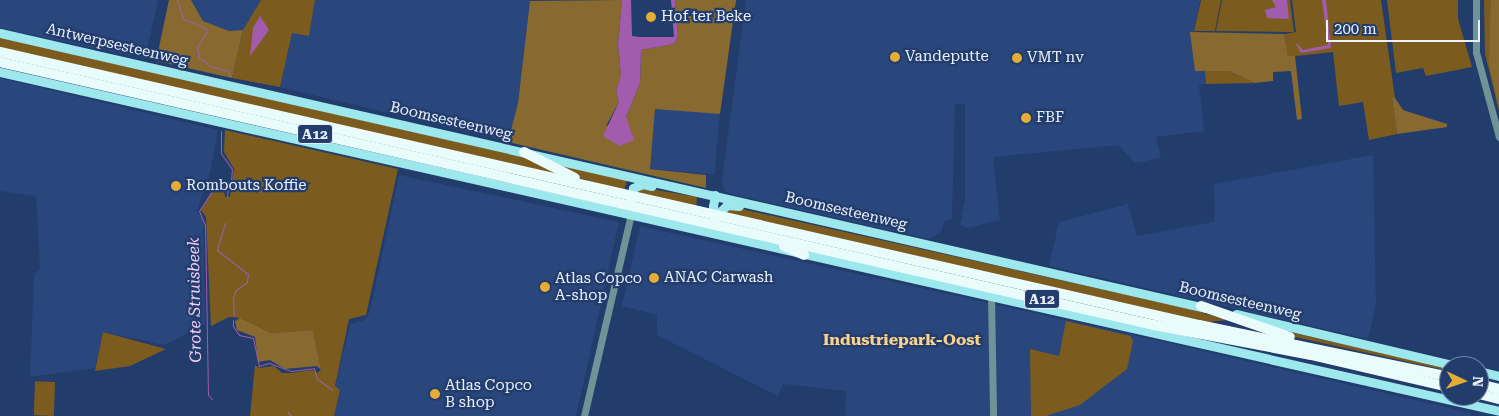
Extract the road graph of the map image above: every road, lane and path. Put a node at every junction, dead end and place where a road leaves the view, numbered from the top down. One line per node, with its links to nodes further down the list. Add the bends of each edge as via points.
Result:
1 (1476, 0): 7 (street, via 1476,52)
2 (0, 32): 6 (main road, Antwerpsesteenweg)
3 (0, 52): 9 (highway, A12)
4 (0, 62): 12 (highway, A12)
5 (0, 72): 12 (main road, via 222,123)
6 (228, 85): 8 (main road, Boomsesteenweg)
7 (1499, 137)
8 (524, 152): 9 (highway); 10 (main road, Boomsesteenweg)
9 (586, 186): 12 (highway, A12)
10 (697, 191): 11 (main road, Boomsesteenweg); 12 (main road, via 680,192 643,184 633,188)
11 (715, 195): 13 (main road, Boomsesteenweg); 14 (main road, via 713,206)
12 (630, 205): 14 (highway, A12); 16 (main road); 28 (street)
13 (759, 206): 14 (main road, via 727,205); 18 (main road, Boomsesteenweg)
14 (718, 221): 15 (highway, A12); 21 (highway, A12, via 795,233)
15 (773, 238): 16 (highway); 21 (highway, A12, via 1154,325)
16 (804, 255): 17 (main road)
17 (991, 296): 19 (main road); 29 (street)
18 (1201, 306): 21 (highway); 23 (main road, Boomsesteenweg)
19 (1087, 318): 20 (main road); 22 (main road)
20 (1176, 336): 22 (main road); 24 (highway)
21 (1309, 350): 24 (highway, A12); 25 (highway, A12)
22 (1236, 351): 27 (main road)
23 (1439, 362)
24 (1359, 367): 26 (highway, A12)
25 (1439, 375)
26 (1439, 385)
27 (1499, 411)
28 (584, 416)
29 (992, 416)

